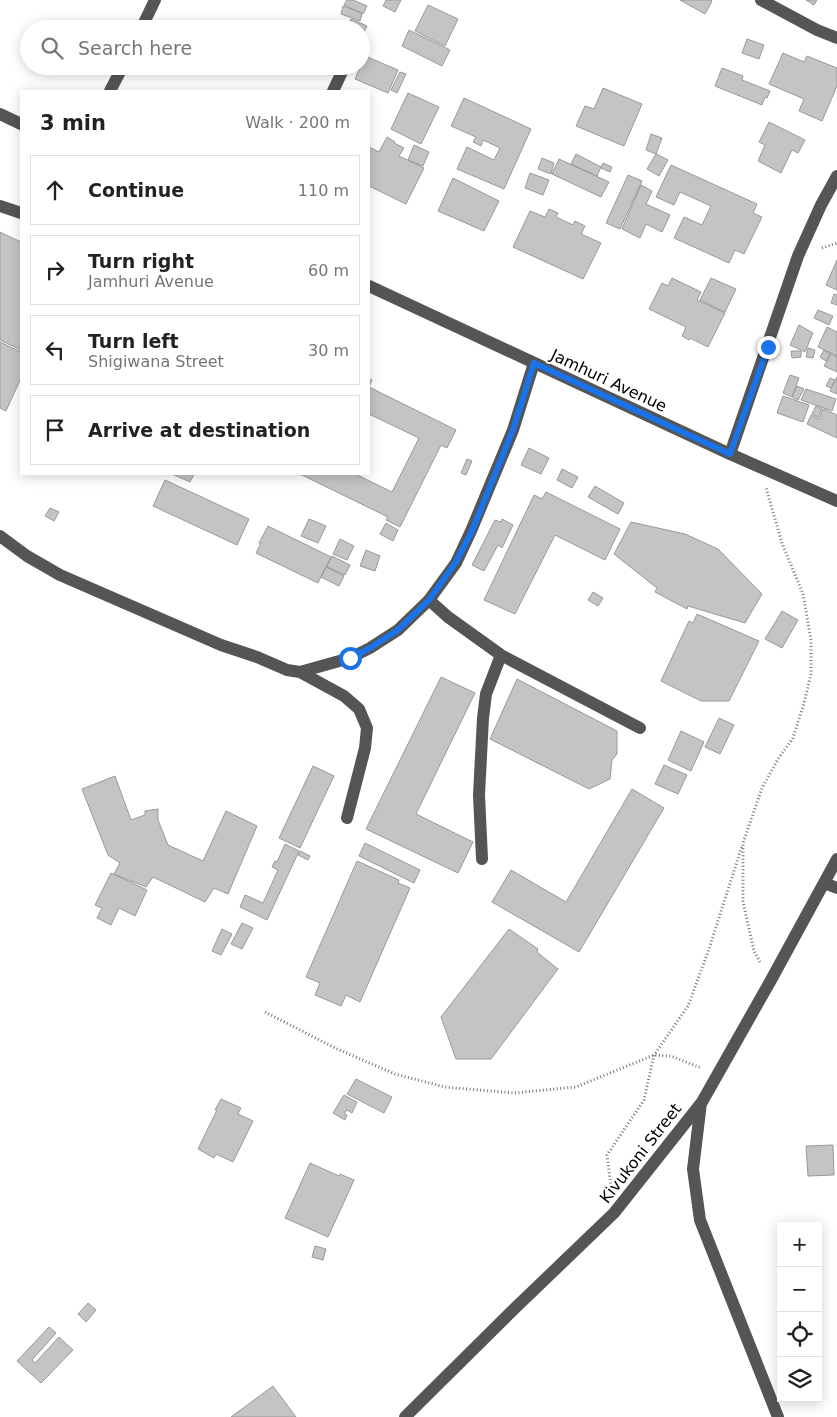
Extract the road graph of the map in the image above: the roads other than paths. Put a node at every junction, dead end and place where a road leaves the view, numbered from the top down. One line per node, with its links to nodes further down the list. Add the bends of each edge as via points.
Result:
1 (155, 0): 3 (street)
2 (761, 0): 4 (street)
3 (145, 20)
4 (837, 38)
5 (118, 75): 7 (street)
6 (341, 75): 8 (street)
7 (110, 90)
8 (333, 90)
9 (0, 114): 10 (street)
10 (20, 124)
11 (837, 176): 16 (street, via 798,256)
12 (0, 206): 13 (street)
13 (20, 214)
14 (370, 286): 15 (street, Jamhuri Avenue)
15 (534, 363): 16 (street, Jamhuri Avenue); 19 (street, via 513,430 472,531 456,562)
16 (730, 454): 17 (street, Jamhuri Avenue)
17 (837, 501)
18 (0, 536): 21 (street, via 60,575 221,645)
19 (429, 600): 20 (street); 21 (street, via 398,630 370,648 350,658)
20 (500, 655): 22 (street); 24 (street, via 486,694 483,718 479,796)
21 (300, 672): 23 (street, via 344,696 359,709 368,728)
22 (640, 728)
23 (347, 818)
24 (482, 859)
25 (837, 859): 26 (street, Kivukoni Street)
26 (824, 884): 27 (street); 28 (street, Kivukoni Street)
27 (837, 888)
28 (702, 1102): 29 (street, Kivukoni Street, via 614,1213); 30 (street, via 693,1169 700,1220)
29 (405, 1417)
30 (778, 1417)

